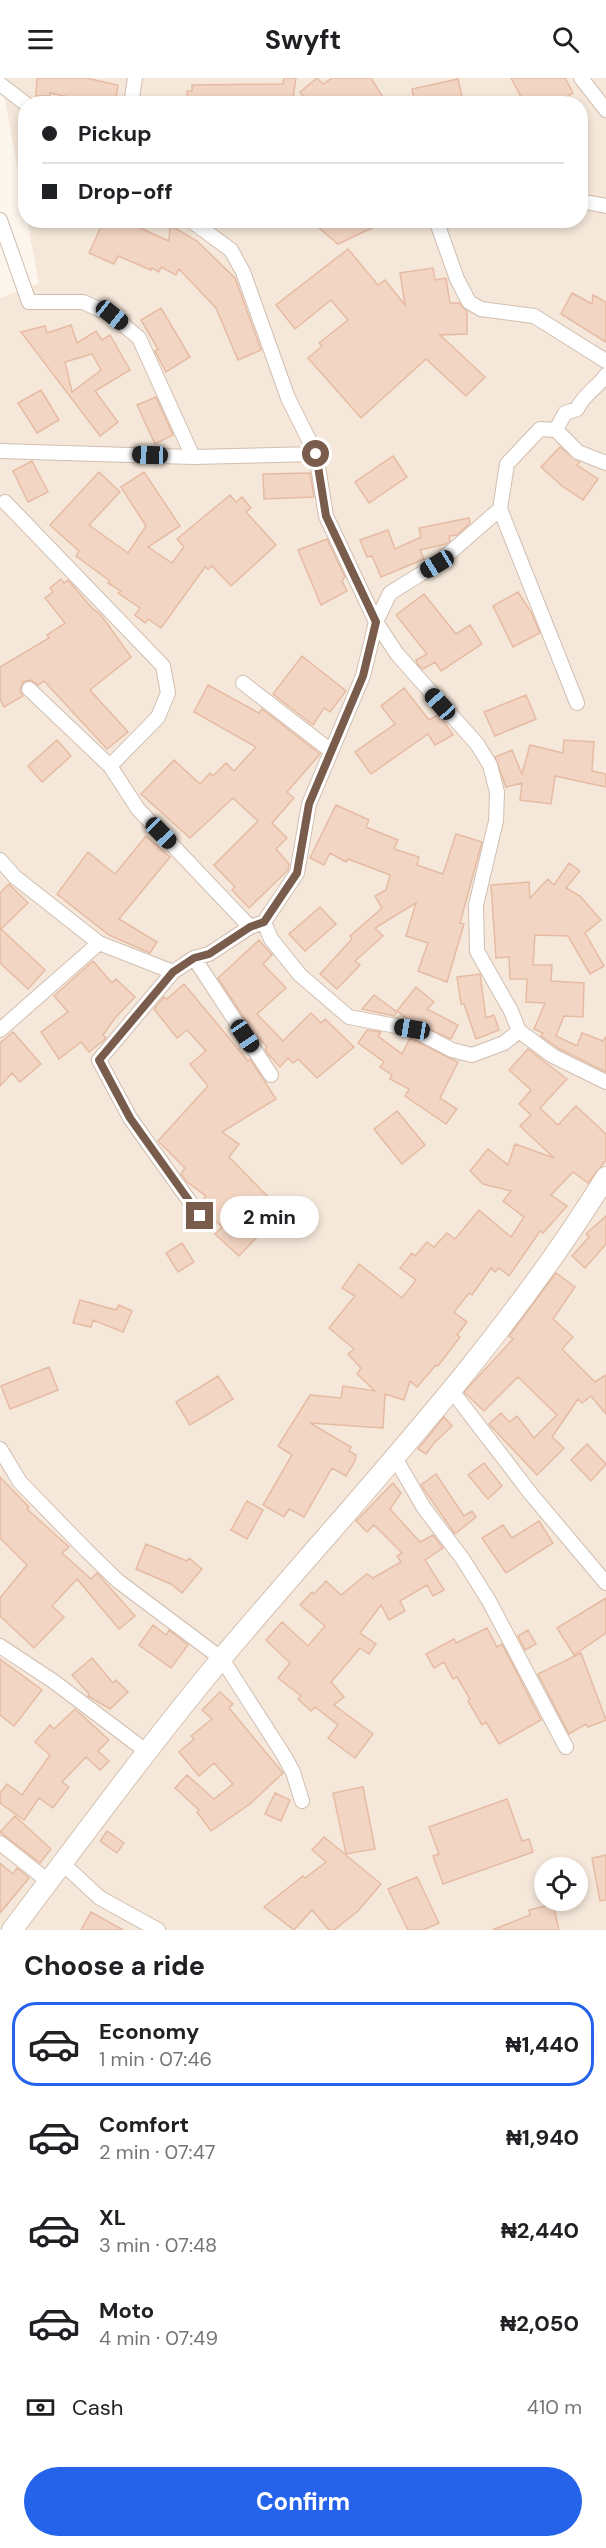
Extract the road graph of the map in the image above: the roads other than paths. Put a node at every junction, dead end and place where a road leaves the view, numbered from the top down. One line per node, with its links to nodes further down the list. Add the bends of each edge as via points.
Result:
1 (135, 78): 4 (street)
2 (581, 78): 6 (street)
3 (0, 84): 5 (street)
4 (132, 96)
5 (18, 97)
6 (606, 110)
7 (588, 203): 8 (street)
8 (606, 206)
9 (0, 220): 17 (street, via 29,302 83,302 112,315 139,338)
10 (201, 228): 16 (street, via 235,258 243,272 288,398)
11 (439, 228): 12 (street, via 469,302 481,309 534,316)
12 (606, 361)
13 (606, 375): 14 (street, via 583,398 578,409 565,413)
14 (556, 430): 18 (street, via 578,452); 20 (street, via 540,429 507,464)
15 (0, 451): 17 (street)
16 (316, 454): 17 (street); 21 (street, via 326,516)
17 (193, 457)
18 (606, 464)
19 (5, 502): 26 (street, via 163,666 168,693 158,717)
20 (500, 509): 21 (street, via 437,564 390,592); 24 (street)
21 (376, 622): 25 (street, via 363,676); 34 (street, via 397,654 477,744 490,765 497,792 496,821 476,905 477,951)
22 (243, 683): 25 (street)
23 (29, 689): 26 (street)
24 (578, 703)
25 (331, 751): 28 (street, via 309,804 297,873)
26 (110, 766): 29 (street, via 138,809)
27 (0, 860): 30 (street, via 15,877)
28 (264, 922): 29 (street); 34 (street, via 271,939 300,975 349,1017 412,1029 452,1050 472,1055 504,1043)
29 (250, 927): 31 (street, via 209,954)
30 (99, 943): 32 (street); 33 (street)
31 (194, 958): 32 (street); 35 (street)
32 (173, 972): 38 (street, via 99,1060 130,1118)
33 (0, 1029)
34 (519, 1031): 36 (street, via 553,1056)
35 (271, 1075)
36 (606, 1082)
37 (606, 1177): 39 (street, via 576,1225)
38 (200, 1216)
39 (452, 1391): 41 (street); 42 (street)
40 (0, 1449): 44 (street, via 20,1482 118,1581)
41 (394, 1456): 44 (street); 45 (street, via 424,1508 489,1601)
42 (606, 1583)
43 (0, 1646): 46 (street)
44 (222, 1659): 46 (street); 47 (street, via 283,1754)
45 (566, 1747)
46 (146, 1751): 49 (street)
47 (302, 1801)
48 (0, 1843): 50 (street)
49 (62, 1863): 50 (street); 52 (street, via 100,1898)
50 (48, 1881): 51 (street)
51 (12, 1930)
52 (158, 1930)

